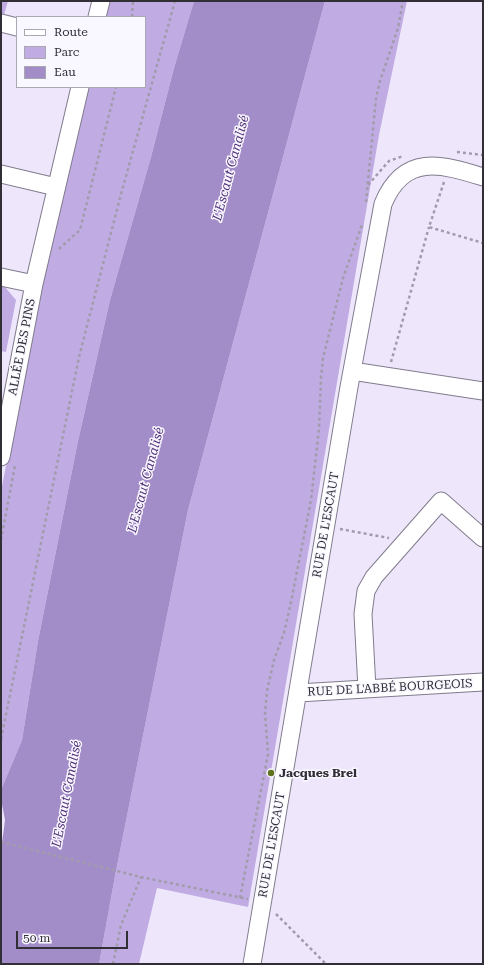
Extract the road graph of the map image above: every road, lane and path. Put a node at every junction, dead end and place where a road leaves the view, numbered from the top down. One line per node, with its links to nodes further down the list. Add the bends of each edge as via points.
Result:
1 (101, 1): 5 (street)
2 (133, 1): 6 (path)
3 (175, 1): 33 (path, via 121,194 79,358)
4 (403, 1): 15 (path, via 398,28 376,98)
5 (97, 16)
6 (132, 16)
7 (1, 23): 8 (street)
8 (16, 27)
9 (80, 88): 14 (street, ALLÉE DES PINS)
10 (116, 88): 19 (path, via 80,230)
11 (447, 167): 13 (street, RUE DE L'ESCAUT); 17 (path); 22 (street, RUE DE L'ESCAUT, via 430,166 414,169 401,177 386,196)
12 (1, 174): 14 (street)
13 (483, 177)
14 (56, 188): 21 (street, ALLÉE DES PINS)
15 (366, 204)
16 (362, 223): 35 (path, via 341,284 323,358 319,435 310,507 284,633 274,660 267,691 265,713 268,754 240,898)
17 (429, 228): 18 (path); 23 (path)
18 (483, 243)
19 (57, 250)
20 (1, 277): 21 (street)
21 (34, 284): 25 (street, ALLÉE DES PINS)
22 (352, 371): 23 (street); 26 (street, RUE DE L'ESCAUT)
23 (387, 377): 24 (street)
24 (483, 391)
25 (8, 460): 28 (path)
26 (326, 526): 29 (path); 32 (street, RUE DE L'ESCAUT)
27 (483, 538): 29 (street, via 441,501)
28 (1, 540)
29 (404, 541): 31 (street, via 374,577 365,595 363,614)
30 (483, 682): 31 (street, RUE DE L'ABBÉ BOURGEOIS)
31 (367, 689): 32 (street, RUE DE L'ABBÉ BOURGEOIS)
32 (298, 693): 36 (street, RUE DE L'ESCAUT)
33 (1, 739)
34 (1, 842): 35 (path)
35 (141, 877): 37 (path, via 121,925)
36 (262, 902): 38 (street, RUE DE L'ESCAUT); 39 (path)
37 (113, 964)
38 (252, 964)
39 (326, 964)

